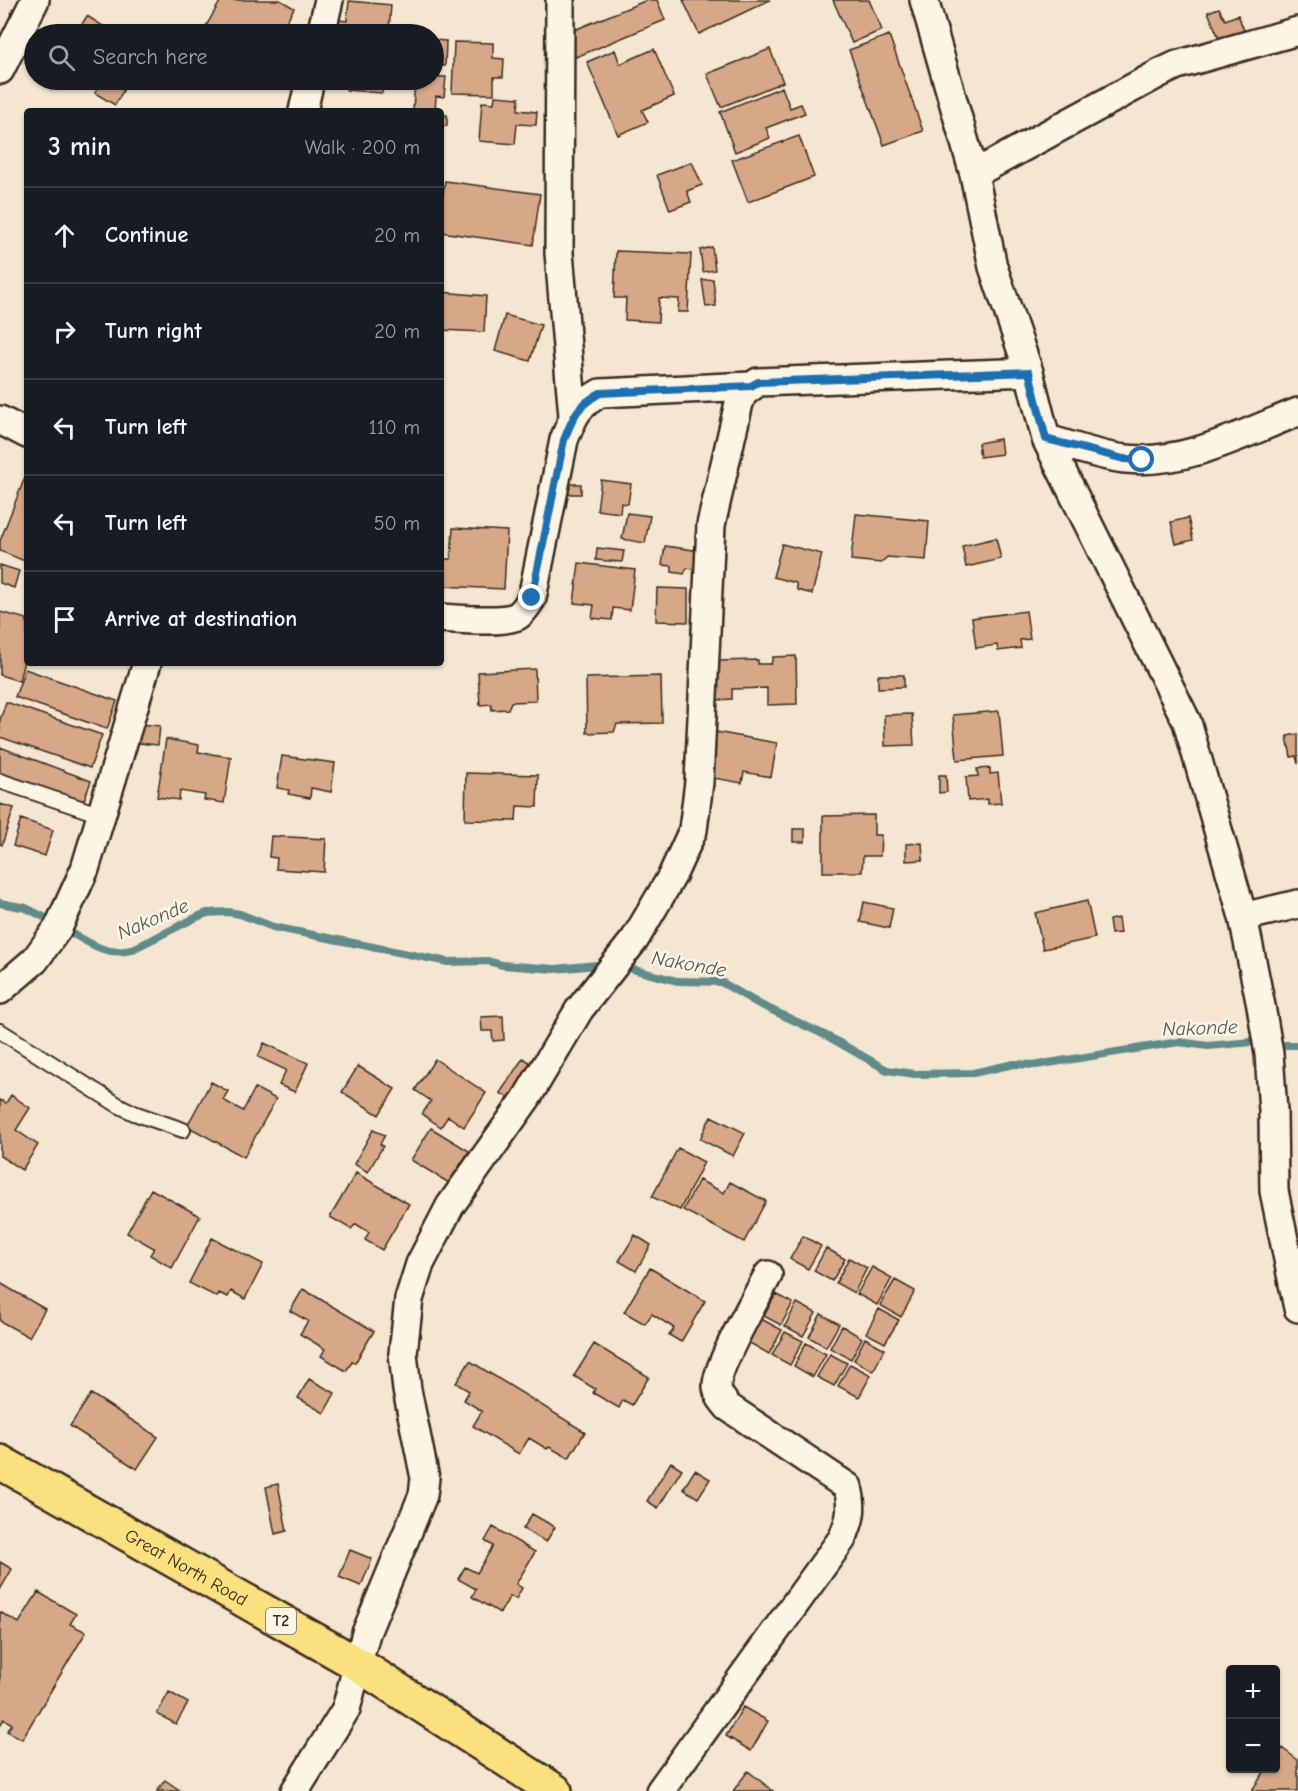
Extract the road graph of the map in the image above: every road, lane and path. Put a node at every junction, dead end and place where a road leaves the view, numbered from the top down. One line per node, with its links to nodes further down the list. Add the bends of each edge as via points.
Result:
1 (35, 0): 7 (street)
2 (329, 0): 5 (street)
3 (560, 0): 14 (street, via 559,253)
4 (924, 0): 10 (street)
5 (323, 24)
6 (1298, 31): 10 (street, via 1177,65)
7 (0, 70)
8 (308, 90): 9 (street)
9 (304, 108)
10 (974, 174): 11 (street, via 993,267)
11 (1029, 372): 12 (street, via 758,382); 17 (street)
12 (751, 386): 14 (street, via 600,393 583,403); 30 (street, via 739,403 711,525 699,782 693,830 672,876 635,939 579,1010 532,1089 450,1206 420,1264 409,1299 404,1353 407,1390 425,1478 423,1495 366,1633)
13 (1298, 412): 17 (street, via 1193,453 1169,458 1124,459)
14 (573, 416): 18 (street, via 564,440 532,598 525,609 508,620)
15 (0, 420): 16 (street)
16 (24, 432)
17 (1046, 439): 23 (street, via 1187,722)
18 (444, 618)
19 (146, 666): 21 (street)
20 (0, 781): 21 (lane)
21 (101, 815): 24 (street, via 85,869 58,928 35,960)
22 (1298, 903): 23 (street)
23 (1243, 917): 28 (street, via 1269,1054 1274,1191)
24 (0, 990)
25 (0, 1031): 26 (lane, via 118,1105)
26 (183, 1130)
27 (768, 1275): 33 (street, via 721,1368 717,1387 728,1407 848,1487 850,1522 842,1539)
28 (1298, 1308)
29 (0, 1462): 30 (highway, Great North Road / T2)
30 (359, 1665): 31 (street, via 346,1709); 32 (highway, Great North Road / T2)
31 (295, 1791)
32 (555, 1791)
33 (660, 1791)

